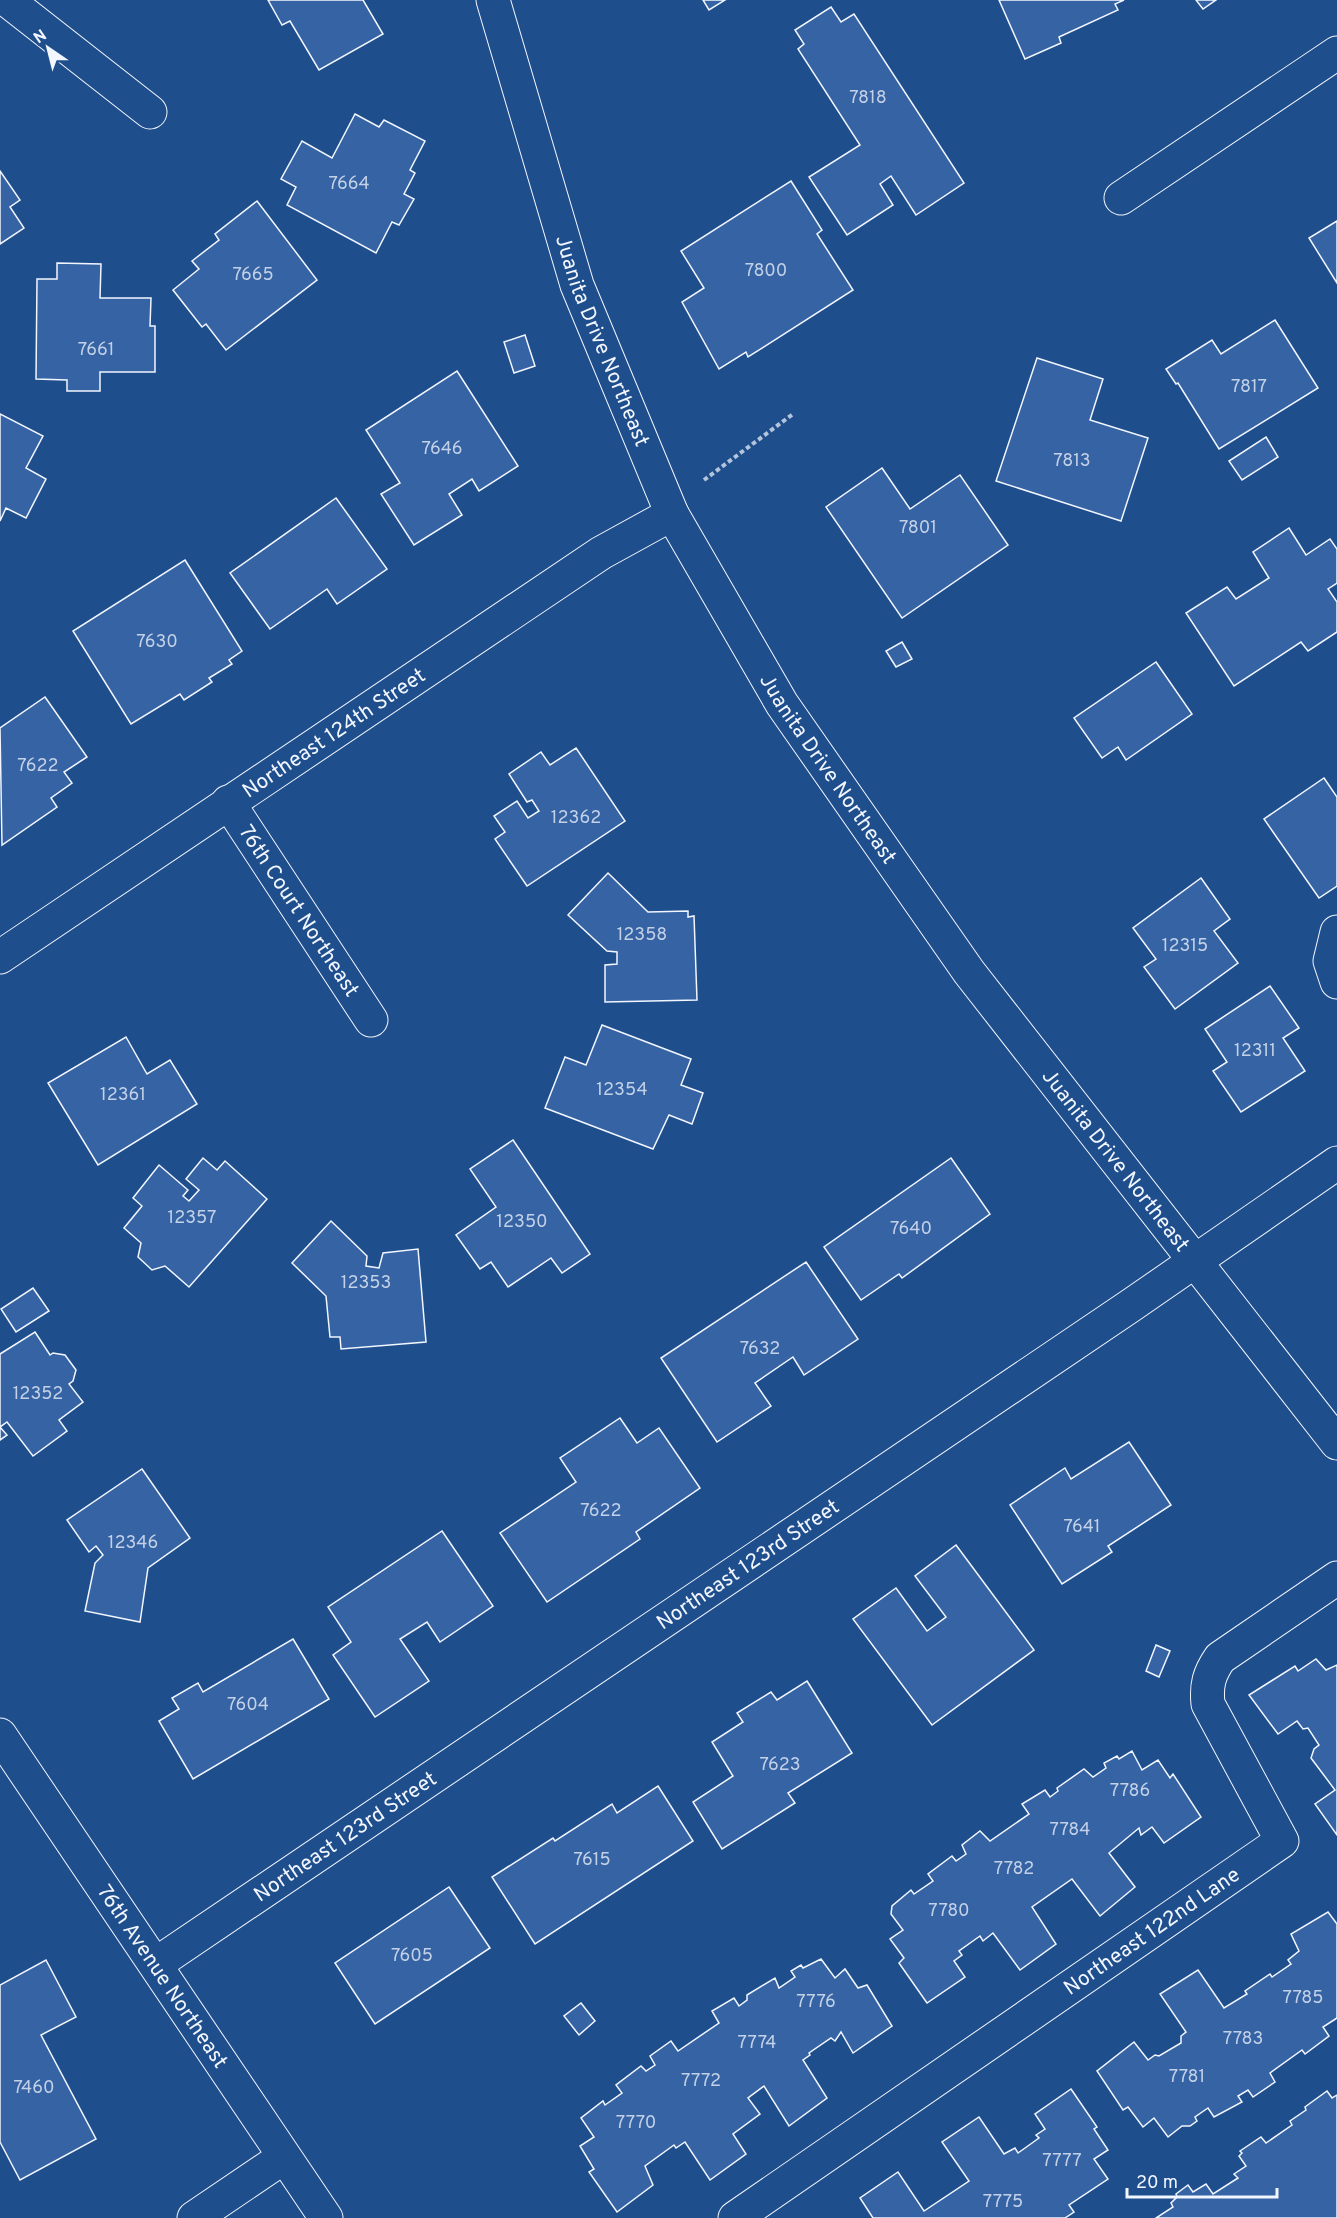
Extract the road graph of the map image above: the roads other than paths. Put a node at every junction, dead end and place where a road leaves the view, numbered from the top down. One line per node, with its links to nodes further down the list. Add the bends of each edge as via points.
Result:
1 (7, 0): 4 (street)
2 (493, 0): 6 (street, Juanita Drive Northeast, via 577,285)
3 (1337, 53): 5 (street)
4 (150, 112)
5 (1121, 198)
6 (672, 514): 7 (street, Northeast 124th Street, via 601,553); 13 (street, Juanita Drive Northeast, via 782,704 969,972)
7 (228, 802): 9 (street, Northeast 124th Street); 11 (street, 76th Court Northeast)
8 (1335, 941): 10 (street, via 1330,960)
9 (0, 957)
10 (1337, 982)
11 (371, 1020)
12 (1337, 1163): 13 (street, Northeast 123rd Street)
13 (1196, 1260): 14 (street, Juanita Drive Northeast); 17 (street, Northeast 123rd Street)
14 (1337, 1443)
15 (1337, 1578): 21 (street, Northeast 122nd Lane, via 1220,1658 1206,1688 1208,1704 1282,1841)
16 (0, 1736): 17 (street, 76th Avenue Northeast)
17 (156, 1964): 18 (street, 76th Avenue Northeast)
18 (284, 2157): 19 (street); 20 (street, 76th Avenue Northeast)
19 (194, 2218)
20 (326, 2218)
21 (735, 2218)

